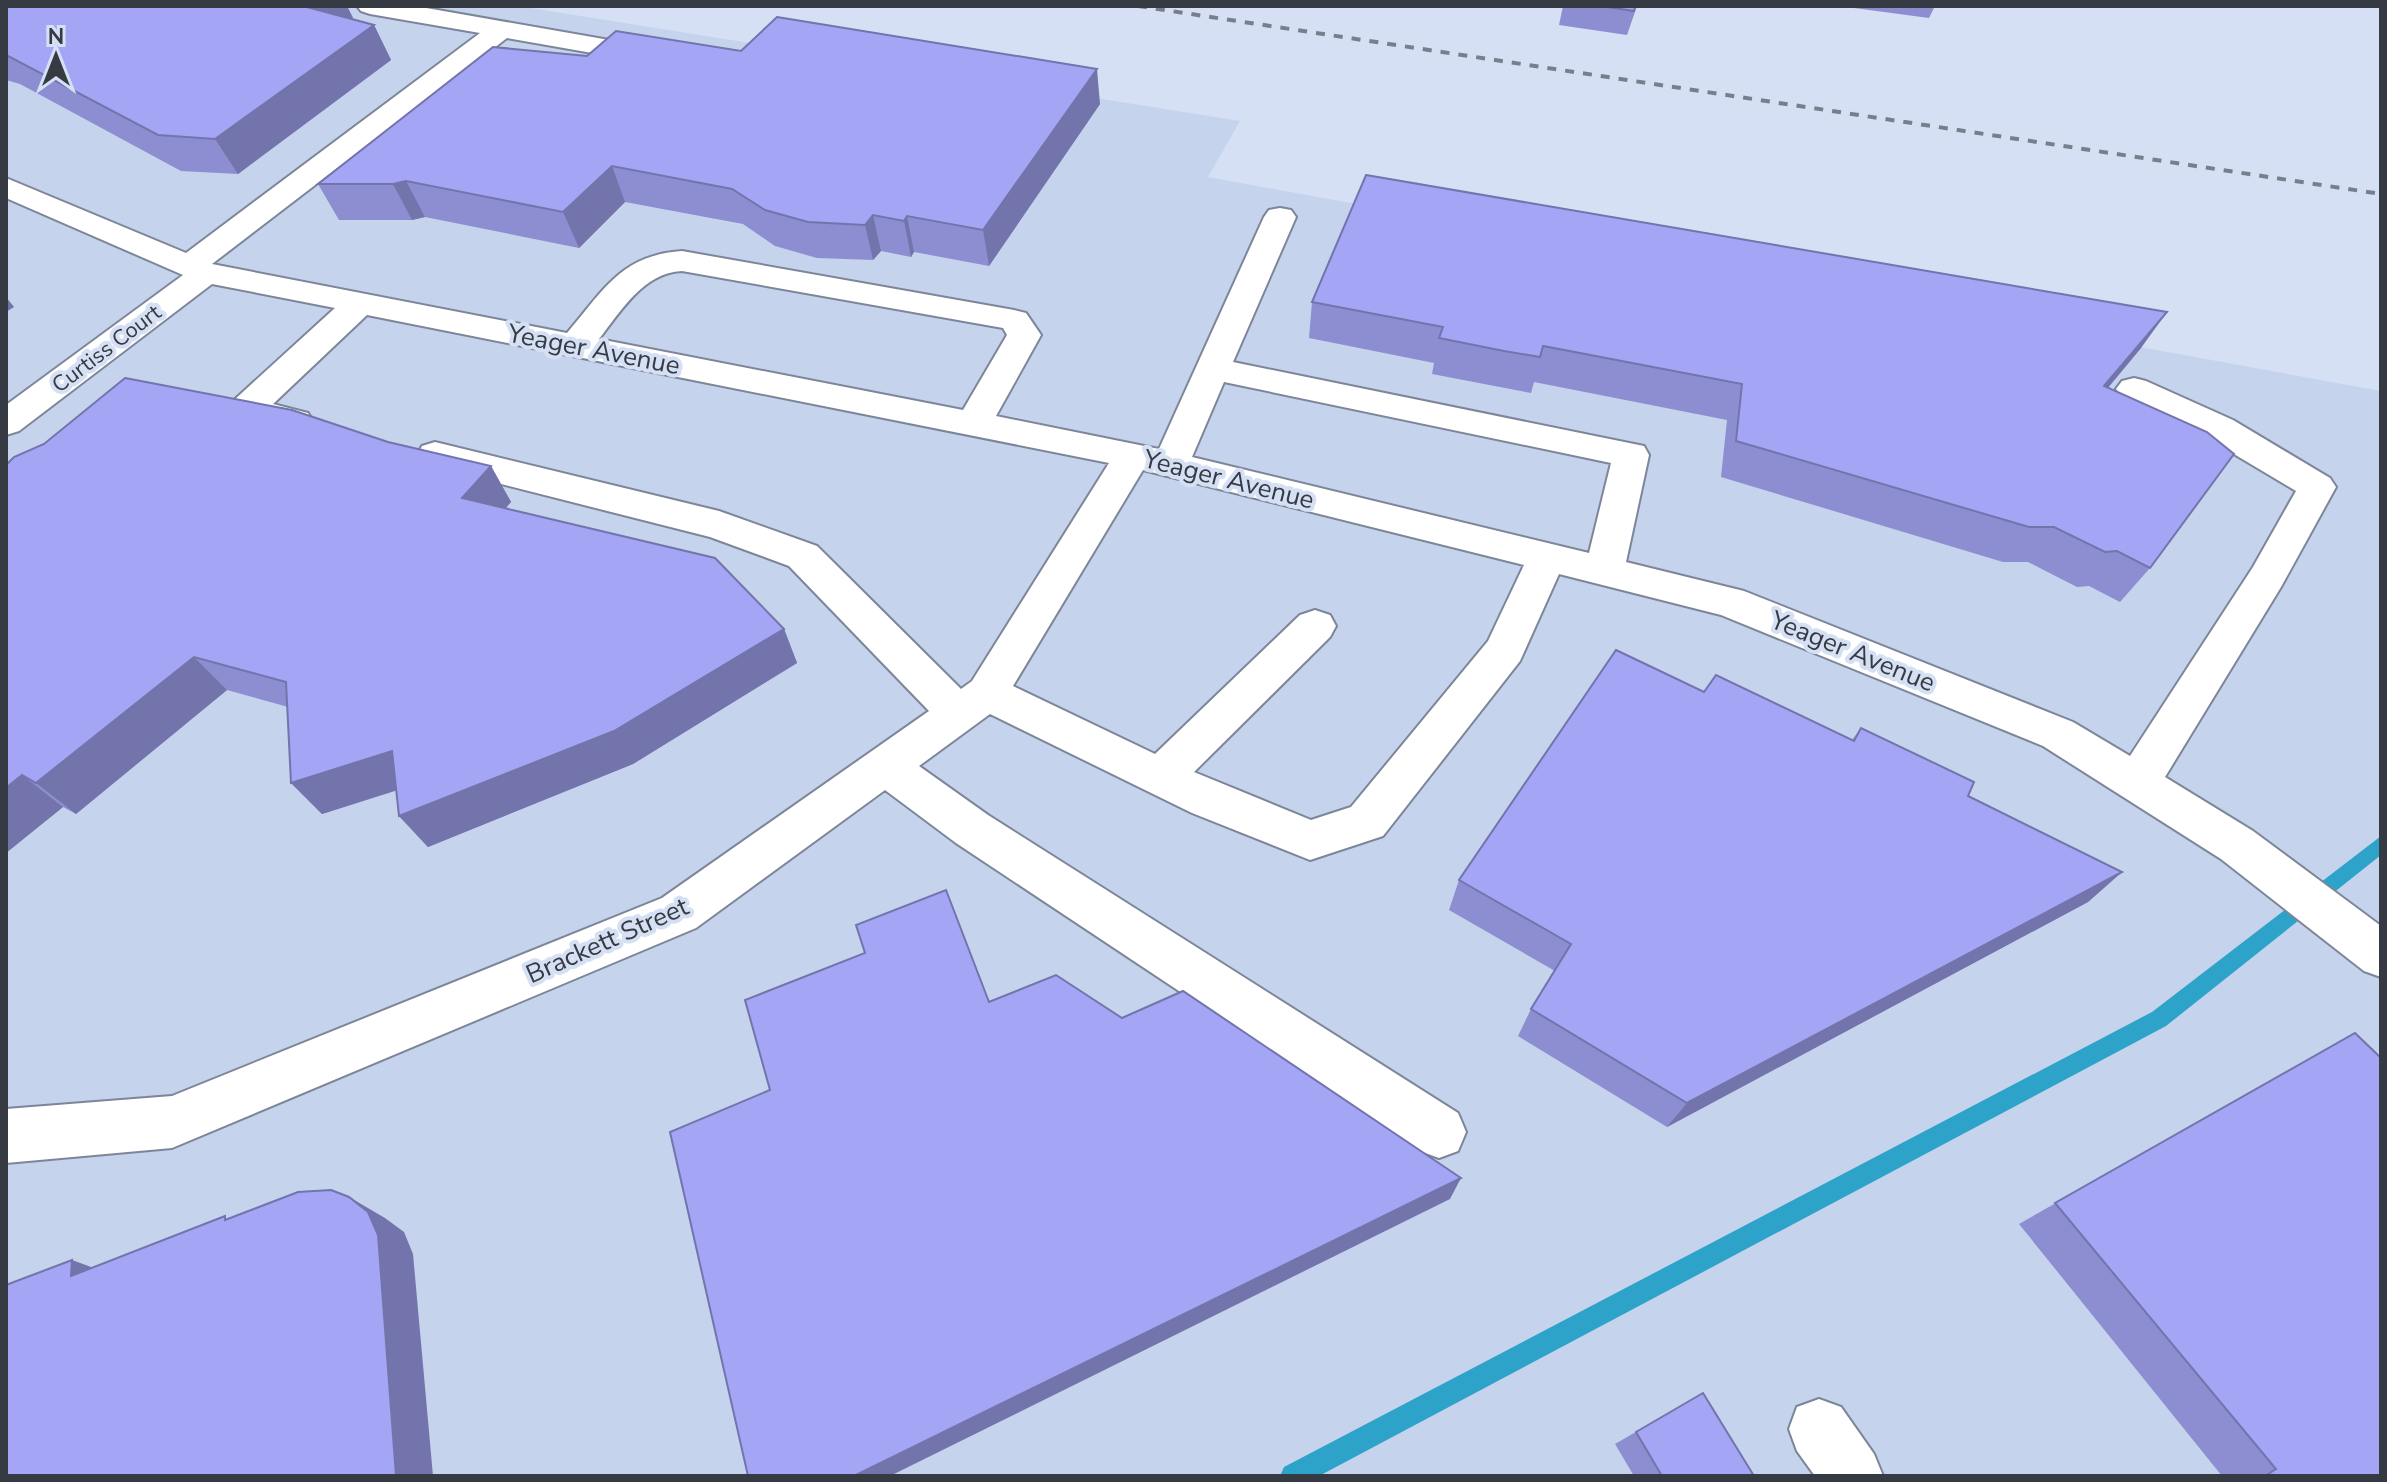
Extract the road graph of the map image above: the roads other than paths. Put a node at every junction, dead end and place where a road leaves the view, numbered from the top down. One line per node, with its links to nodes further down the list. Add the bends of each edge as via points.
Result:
1 (370, 6): 2 (street)
2 (501, 30): 3 (street); 6 (street, Curtiss Court)
3 (686, 62)
4 (6, 187): 6 (street, Yeager Avenue)
5 (1280, 217): 9 (street, Brackett Street)
6 (198, 269): 7 (street, Yeager Avenue); 11 (street, Curtiss Court)
7 (360, 303): 8 (street, Yeager Avenue); 13 (street, via 246,409)
8 (575, 346): 12 (street, Yeager Avenue); 12 (street, via 637,275 652,265 682,261 1014,320 1024,335 1019,348)
9 (1213, 369): 15 (street, Brackett Street); 17 (street, via 1631,455)
10 (2134, 389): 22 (street, via 2220,429 2317,487 2267,577)
11 (6, 423)
12 (973, 424): 15 (street, Yeager Avenue)
13 (322, 428)
14 (398, 446): 19 (street, via 719,525 803,556)
15 (1151, 460): 16 (street, Yeager Avenue); 19 (street, Brackett Street)
16 (1547, 558): 17 (street, Yeager Avenue); 21 (street, via 1505,650 1367,822 1310,840)
17 (1604, 571): 22 (street, Yeager Avenue, via 1744,608 2058,734)
18 (1315, 626): 21 (street)
19 (973, 704): 20 (street, Brackett Street); 21 (street)
20 (885, 766): 24 (street, via 972,829); 25 (street, Brackett Street, via 679,913 172,1122)
21 (1160, 777)
22 (2137, 783): 23 (street, Yeager Avenue, via 2237,845)
23 (2381, 955)
24 (1439, 1132)
25 (6, 1136)

